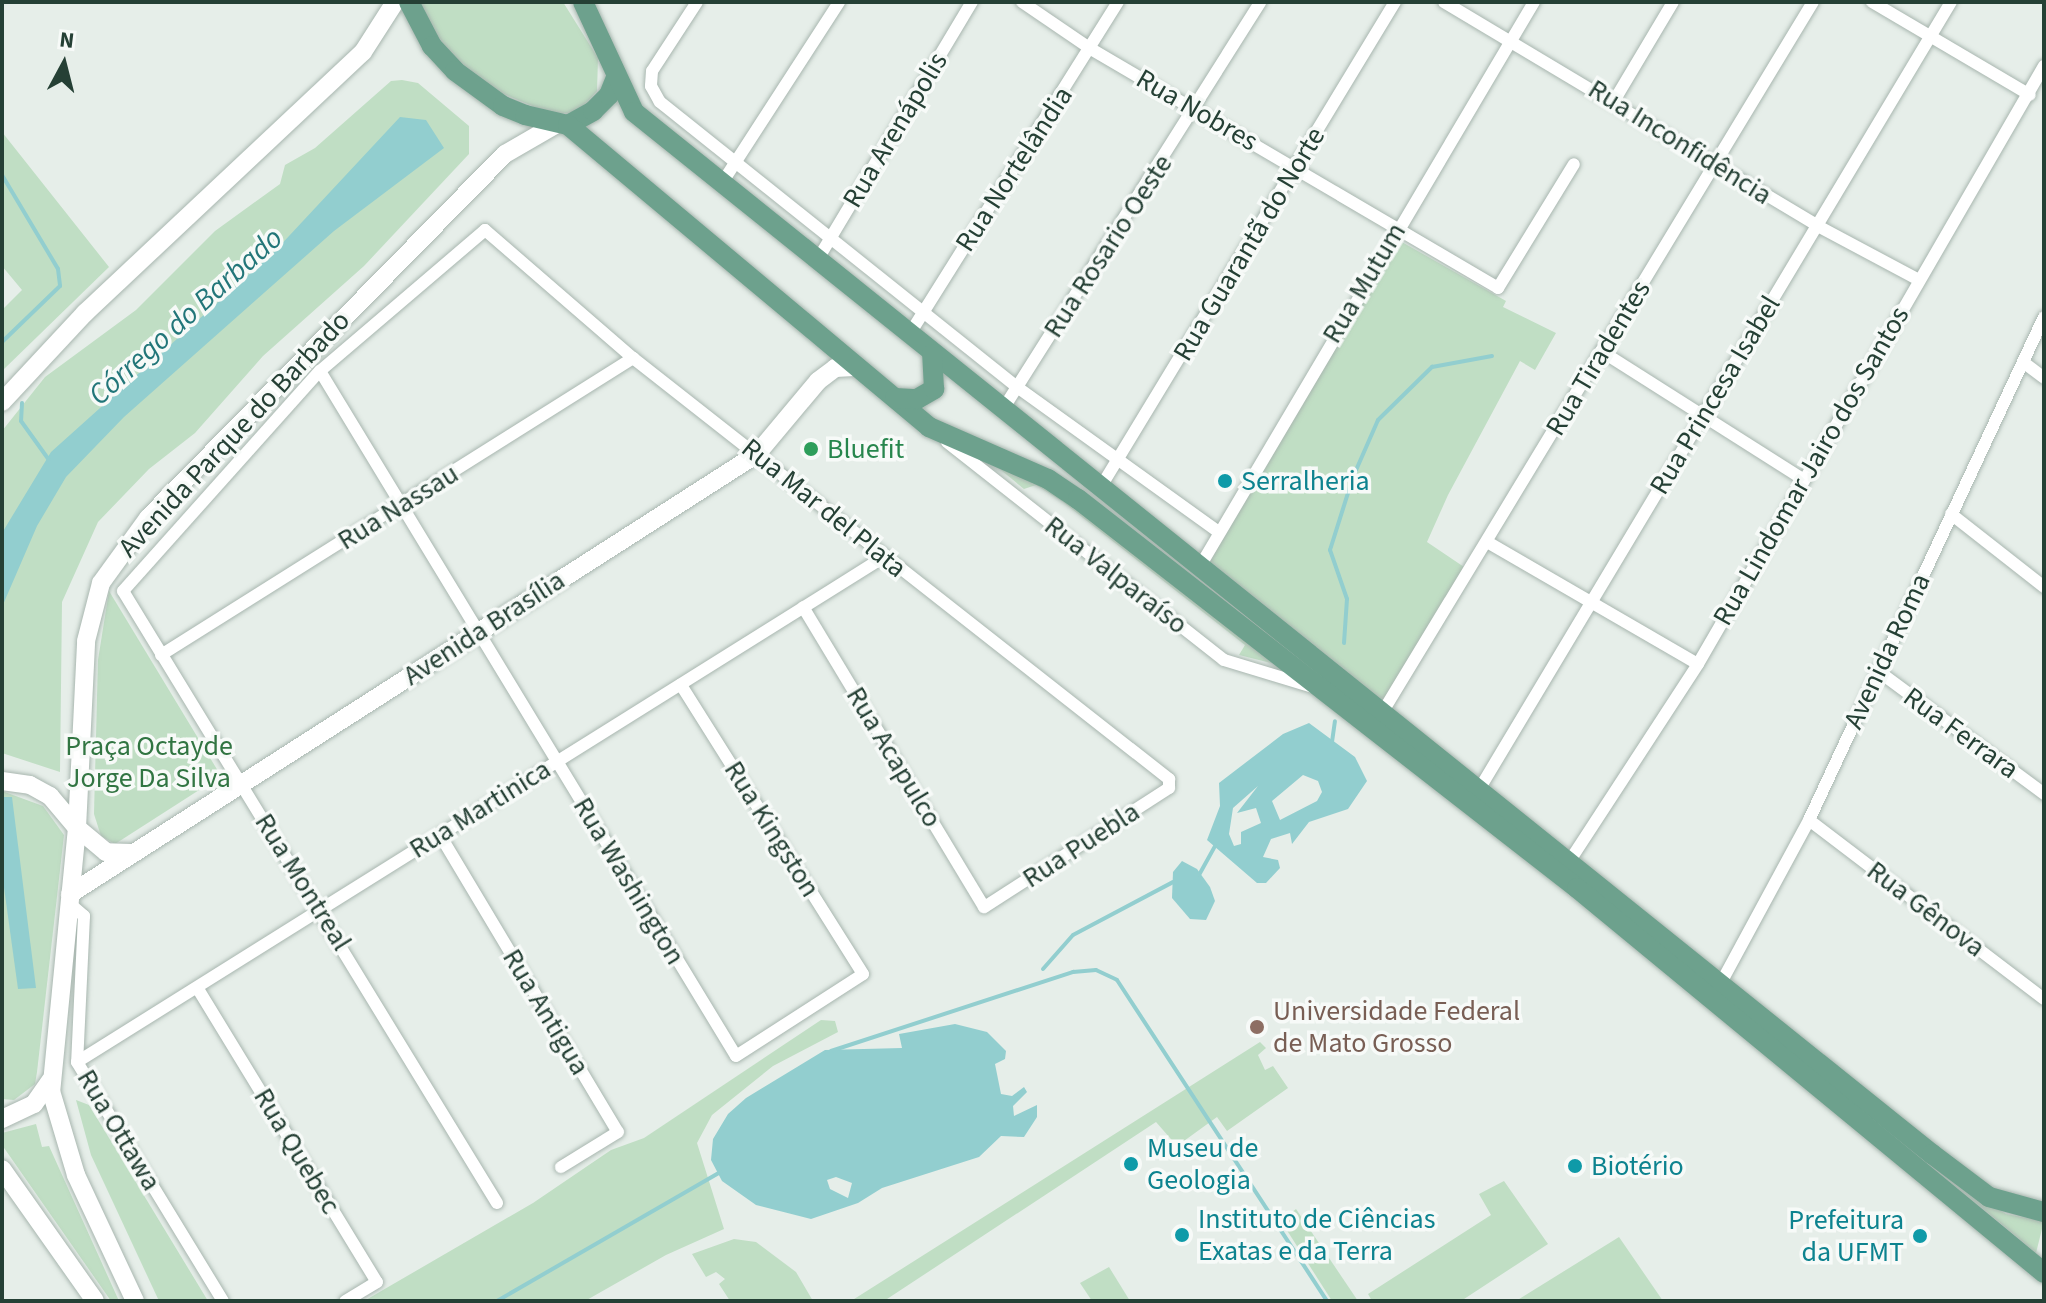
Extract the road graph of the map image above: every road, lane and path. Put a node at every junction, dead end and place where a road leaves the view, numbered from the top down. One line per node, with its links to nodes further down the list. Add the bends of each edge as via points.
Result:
1 (395, 2): 51 (main road, via 363,52 85,313)
2 (409, 2): 25 (main road, via 432,46 473,87 503,106)
3 (583, 2): 21 (main road, via 601,31)
4 (697, 2): 27 (street, via 652,71 651,86 660,102)
5 (839, 2): 27 (street)
6 (972, 2): 34 (street, Rua Arenápolis)
7 (1022, 2): 19 (street, Rua Nobres)
8 (1118, 2): 19 (street, Rua Nortelândia)
9 (1260, 2): 24 (street, Rua Rosario Oeste)
10 (1395, 2): 29 (street, Rua Guarantã do Norte)
11 (1444, 2): 18 (street, Rua Inconfidência)
12 (1534, 2): 18 (street, Rua Mutum)
13 (1673, 2): 23 (street)
14 (1813, 2): 28 (street, Rua Tiradentes)
15 (1872, 2): 17 (street)
16 (1951, 2): 17 (street, Rua Princesa Isabel)
17 (1930, 37): 22 (street); 31 (street, Rua Princesa Isabel)
18 (1511, 40): 23 (street, Rua Inconfidência); 32 (street, Rua Mutum)
19 (1091, 49): 24 (street, Rua Nobres); 37 (street, Rua Nortelândia)
20 (2044, 66): 22 (street, Rua Lindomar Jairo dos Santos)
21 (616, 78): 25 (main road, via 593,111); 30 (main road, via 634,112)
22 (2030, 95): 36 (street, Rua Lindomar Jairo dos Santos)
23 (1614, 101): 28 (street, Rua Inconfidência)
24 (1196, 109): 29 (street, Rua Nobres); 49 (street, Rua Rosario Oeste)
25 (561, 125): 40 (main road); 82 (main road, Avenida Parque do Barbado, via 505,154 118,555 96,596 86,641)
26 (1574, 164): 32 (street, Rua Nobres, via 1498,288)
27 (738, 165): 30 (street); 34 (street)
28 (1715, 165): 31 (street, Rua Inconfidência); 41 (street, Rua Tiradentes)
29 (1295, 168): 32 (street, Rua Nobres); 56 (street, Rua Guarantã do Norte)
30 (722, 183): 35 (main road)
31 (1816, 225): 36 (street, Rua Inconfidência); 53 (street, Rua Princesa Isabel)
32 (1396, 228): 61 (street, Rua Mutum)
33 (485, 230): 43 (street, Rua Mar del Plata); 46 (street, Rua Montreal)
34 (830, 240): 35 (street, Rua Arenápolis); 37 (street)
35 (818, 259): 39 (main road)
36 (1917, 279): 57 (street, Rua Lindomar Jairo dos Santos)
37 (922, 313): 39 (street, Rua Nortelândia); 49 (street)
38 (2044, 317): 44 (street, Avenida Roma)
39 (909, 335): 42 (main road)
40 (820, 339): 45 (main road); 48 (main road, via 825,357)
41 (1601, 351): 53 (street); 62 (street, Rua Tiradentes)
42 (932, 354): 50 (main road, via 934,389 917,399); 52 (main road)
43 (633, 358): 55 (street, Rua Mar del Plata); 59 (street, Rua Nassau)
44 (2023, 362): 47 (street); 60 (street, Avenida Roma)
45 (854, 367): 48 (main road, Avenida Brasília, via 835,368); 50 (main road)
46 (320, 371): 59 (street, Rua Washington); 69 (street, Rua Montreal, via 123,591)
47 (2044, 378)
48 (818, 381): 55 (main road, Avenida Brasília)
49 (1017, 387): 52 (street, Rua Rosario Oeste); 56 (street)
50 (895, 398): 54 (main road)
51 (2, 402)
52 (1005, 406): 58 (main road)
53 (1705, 412): 57 (street); 66 (street, Rua Princesa Isabel)
54 (929, 427): 73 (main road, via 1048,479); 73 (street, Rua Valparaíso, via 1224,660)
55 (757, 454): 63 (street, Rua Mar del Plata); 68 (main road, Avenida Brasília)
56 (1119, 461): 58 (street, Rua Guarantã do Norte); 61 (street)
57 (1803, 479): 70 (street, Rua Lindomar Jairo dos Santos)
58 (1102, 485): 64 (main road)
59 (401, 505): 68 (street, Rua Washington); 69 (street, Rua Nassau)
60 (1951, 514): 65 (street); 71 (street, Avenida Roma)
61 (1219, 532): 64 (street, Rua Mutum)
62 (1489, 543): 66 (street); 74 (street, Rua Tiradentes)
63 (884, 557): 67 (street, Rua Martinica); 76 (street, Rua Mar del Plata)
64 (1199, 568): 74 (main road)
65 (2044, 587)
66 (1591, 602): 70 (street); 79 (street, Rua Princesa Isabel)
67 (803, 607): 72 (street, Rua Martinica); 87 (street, Rua Acapulco)
68 (478, 632): 75 (street, Rua Washington); 78 (main road, Avenida Brasília)
69 (161, 655): 78 (street, Rua Montreal)
70 (1698, 664): 85 (street, Rua Lindomar Jairo dos Santos)
71 (1878, 671): 80 (street, Rua Ferrara); 81 (street, Avenida Roma)
72 (681, 685): 75 (street, Rua Martinica); 89 (street, Rua Kingston)
73 (1320, 689): 100 (main road, via 1782,1053 1985,1230)
74 (1382, 713): 79 (main road)
75 (557, 761): 83 (street, Rua Martinica); 89 (street, Rua Washington, via 736,1056)
76 (1169, 779): 87 (street, Rua Puebla, via 1165,792)
77 (2, 781): 82 (main road, via 30,785)
78 (239, 783): 84 (main road, Avenida Brasília); 88 (street, Rua Montreal)
79 (1480, 788): 85 (main road)
80 (2044, 794)
81 (1809, 820): 90 (street, Avenida Roma); 92 (street, Rua Gênova)
82 (73, 821): 84 (main road, via 106,852); 86 (main road, Avenida Parque do Barbado)
83 (440, 835): 88 (street, Rua Martinica); 96 (street, Rua Antigua, via 618,1132)
84 (131, 853): 86 (main road, Avenida Brasília)
85 (1569, 862): 90 (main road)
86 (69, 898): 93 (street, Rua Ottawa, via 84,916); 94 (main road, Avenida Parque do Barbado)
87 (984, 907)
88 (321, 908): 91 (street, Rua Martinica); 98 (street, Rua Montreal)
89 (863, 974)
90 (1722, 981): 99 (main road, via 1989,1197)
91 (198, 989): 93 (street, Rua Martinica); 104 (street, Rua Quebec, via 377,1282)
92 (2044, 999)
93 (77, 1062): 103 (street, Rua Ottawa)
94 (51, 1080): 95 (main road, via 34,1104); 102 (main road, Avenida Parque do Barbado, via 76,1175)
95 (2, 1119)
96 (561, 1167)
97 (2, 1169): 101 (main road)
98 (497, 1203)
99 (2044, 1212)
100 (2044, 1273)
101 (95, 1301)
102 (135, 1301)
103 (223, 1301)
104 (345, 1301)

